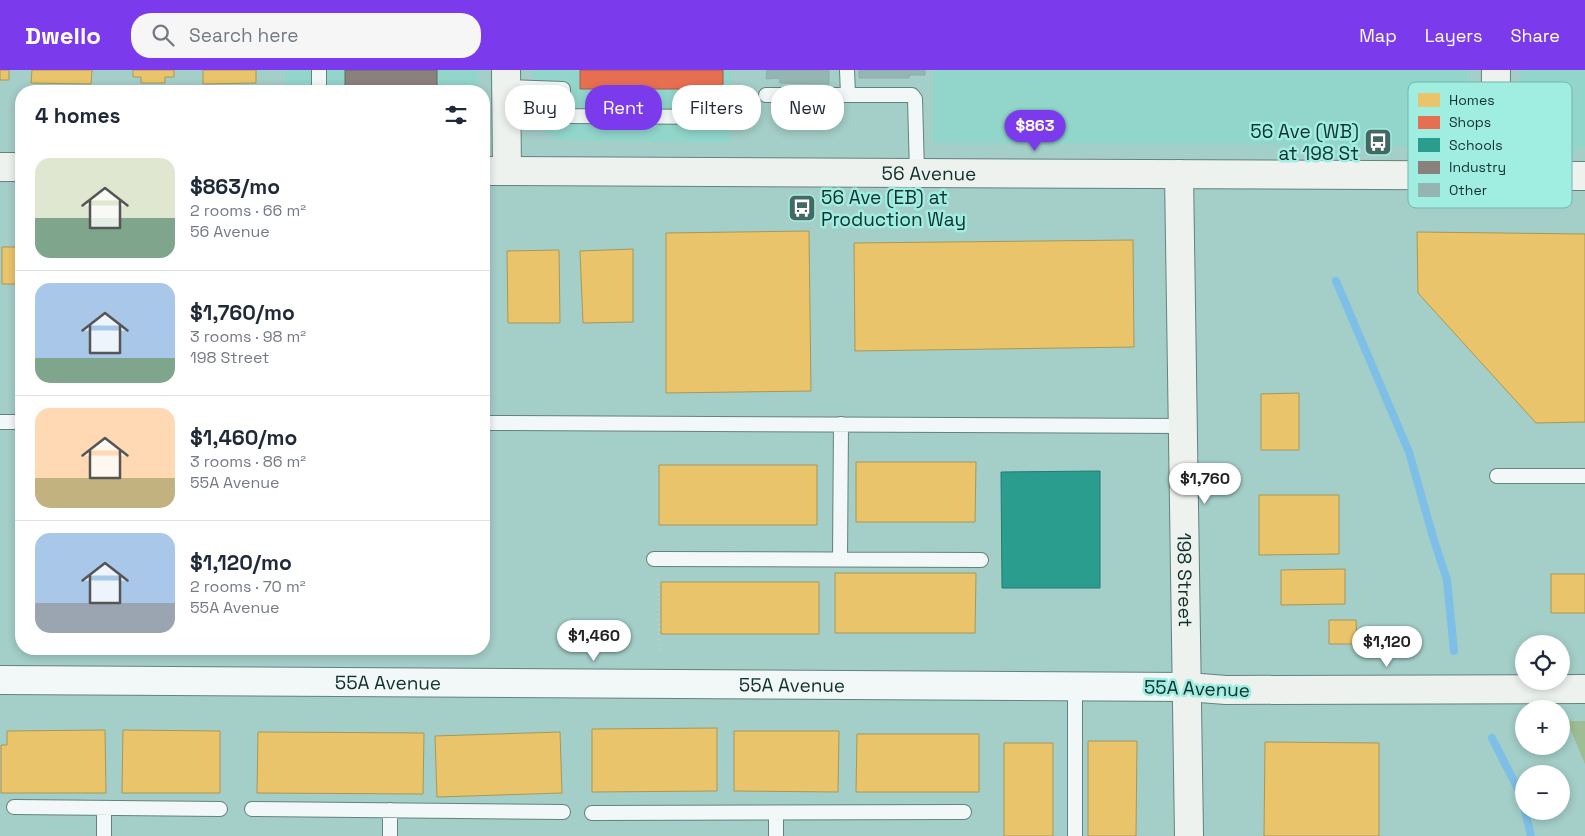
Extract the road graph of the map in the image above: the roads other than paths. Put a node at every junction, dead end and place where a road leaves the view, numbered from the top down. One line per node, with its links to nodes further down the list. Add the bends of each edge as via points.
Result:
1 (319, 70): 4 (lane)
2 (847, 70): 6 (lane)
3 (507, 79): 7 (lane, via 563,88 563,111 567,116); 10 (street)
4 (319, 85)
5 (766, 95): 6 (lane)
6 (848, 95): 11 (lane, via 914,97)
7 (672, 117)
8 (0, 167): 9 (street)
9 (15, 167)
10 (496, 171): 11 (street, 56 Avenue)
11 (917, 173): 12 (street, 56 Avenue)
12 (1179, 174): 13 (street, 56 Avenue); 20 (street, 198 Street)
13 (1408, 175)
14 (1572, 176): 15 (street, 56 Avenue)
15 (1585, 176)
16 (0, 422): 17 (lane)
17 (15, 422)
18 (490, 424): 19 (lane)
19 (842, 424): 20 (lane); 24 (lane)
20 (1183, 426): 28 (street, 198 Street)
21 (1497, 476): 22 (lane)
22 (1585, 476)
23 (656, 559): 24 (lane)
24 (840, 559): 25 (lane)
25 (981, 560)
26 (0, 680): 27 (street, 55A Avenue)
27 (1075, 686): 28 (street, 55A Avenue); 42 (lane)
28 (1187, 687): 29 (street, 55A Avenue, via 1226,690); 43 (street, 198 Street)
29 (1585, 689)
30 (14, 807): 31 (lane)
31 (104, 808): 32 (lane); 39 (lane)
32 (220, 809)
33 (252, 809): 34 (lane)
34 (390, 810): 35 (lane); 40 (lane)
35 (563, 812)
36 (964, 812): 38 (lane)
37 (592, 813): 38 (lane)
38 (776, 813): 41 (lane)
39 (104, 836)
40 (390, 836)
41 (776, 836)
42 (1075, 836)
43 (1189, 836)

